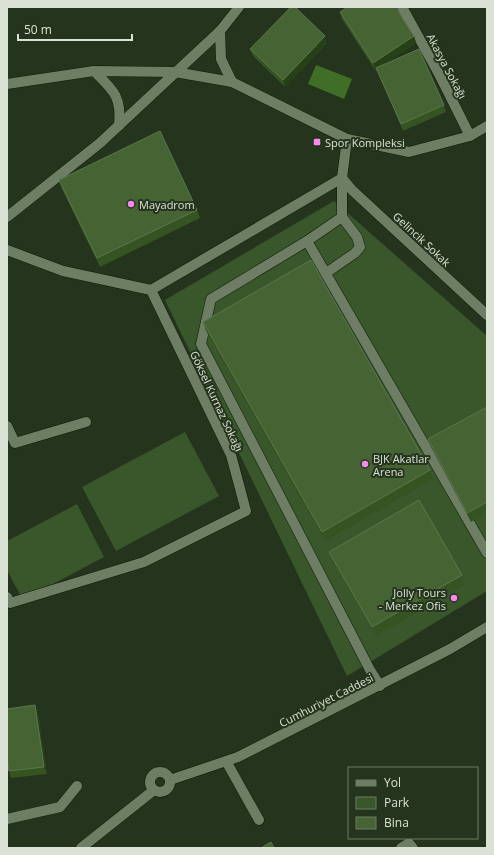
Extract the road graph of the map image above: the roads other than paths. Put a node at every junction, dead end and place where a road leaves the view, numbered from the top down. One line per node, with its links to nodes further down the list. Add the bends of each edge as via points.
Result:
1 (239, 7): 3 (street)
2 (402, 7): 10 (street, Akasya Sokağı)
3 (220, 31): 5 (street); 6 (street, via 221,59)
4 (94, 71): 5 (street); 7 (street); 8 (street, via 116,93 120,114)
5 (175, 72): 6 (street); 8 (street)
6 (232, 82): 11 (street)
7 (7, 84)
8 (119, 126): 14 (street)
9 (487, 126): 10 (street)
10 (470, 136): 11 (street, via 409,152)
11 (347, 139): 12 (street)
12 (342, 178): 13 (street); 18 (street); 19 (street, Gelincik Sokak)
13 (342, 216): 15 (street); 17 (street, via 357,237 360,247 356,253)
14 (7, 217)
15 (307, 241): 17 (street); 25 (street, via 211,300 201,344)
16 (7, 250): 18 (street, via 63,271)
17 (326, 273): 22 (street)
18 (151, 290): 23 (street, Göksel Kurnaz Sokağı, via 231,455 246,511 144,562 10,603)
19 (487, 315)
20 (86, 422): 21 (street, via 15,443)
21 (7, 426)
22 (487, 553)
23 (7, 597)
24 (487, 627): 25 (street, Cumhuriyet Caddesi)
25 (380, 686): 26 (street, Cumhuriyet Caddesi)
26 (226, 761): 27 (street, Cumhuriyet Caddesi); 31 (street)
27 (170, 780): 29 (street, via 164,791); 29 (street, via 164,773 155,774 150,781)
28 (77, 786): 30 (street, via 60,807)
29 (154, 790): 32 (street)
30 (7, 819)
31 (259, 820)
32 (81, 848)

